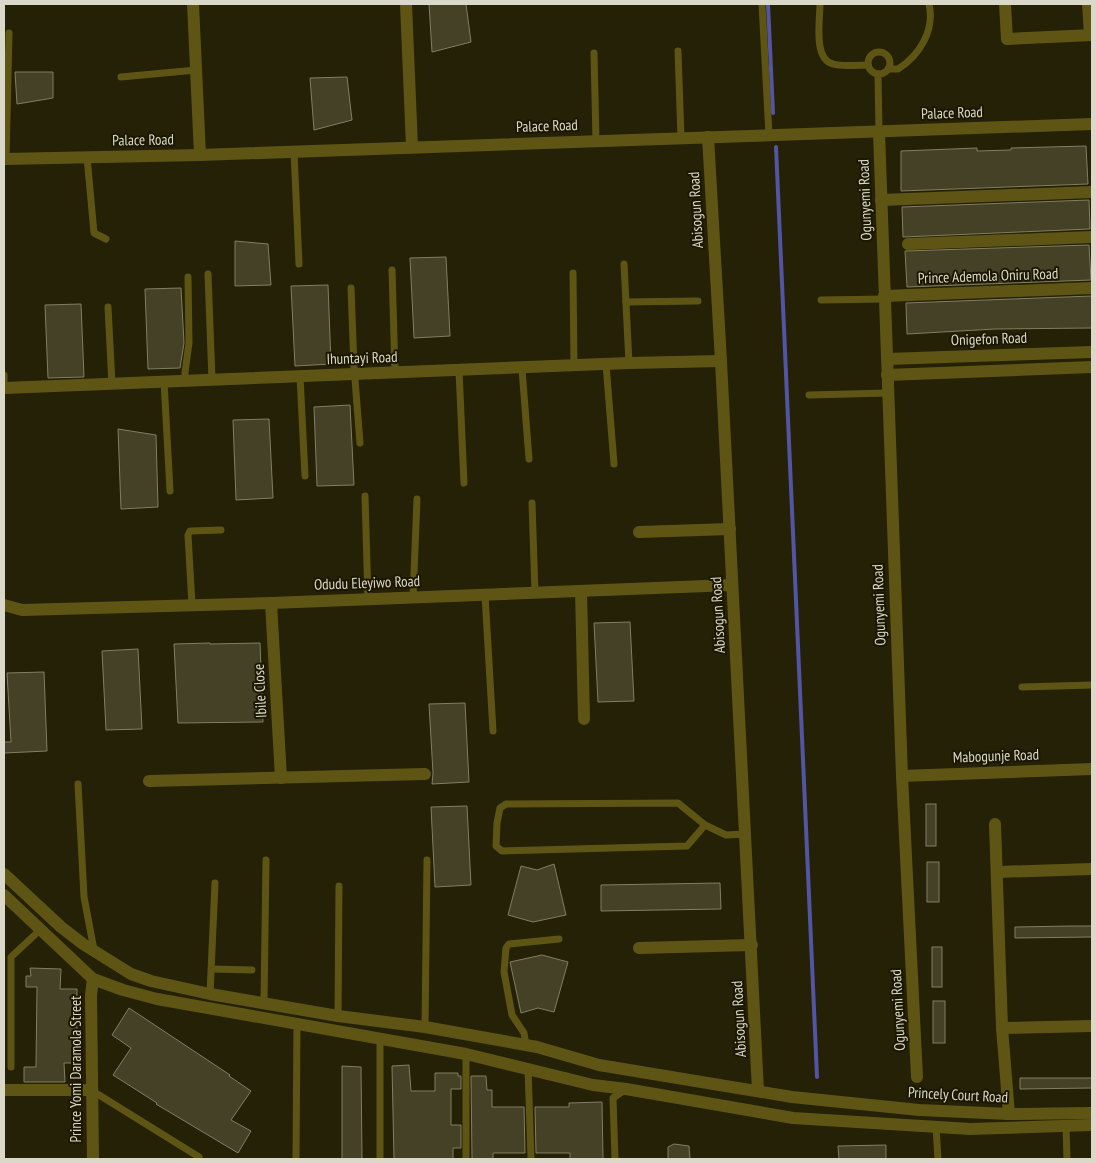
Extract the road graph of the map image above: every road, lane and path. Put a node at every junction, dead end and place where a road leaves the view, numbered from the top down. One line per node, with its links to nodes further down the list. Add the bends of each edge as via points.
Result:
1 (194, 4): 14 (street)
2 (406, 4): 23 (street)
3 (762, 4): 19 (lane)
4 (820, 4): 12 (lane, via 823,58 832,64)
5 (929, 4): 13 (lane, via 932,14 920,50 898,69)
6 (1005, 4): 9 (street, via 1006,39)
7 (1088, 4): 9 (street)
8 (9, 33): 27 (lane)
9 (1091, 35)
10 (678, 51): 21 (lane)
11 (594, 54): 22 (lane)
12 (868, 65): 13 (lane, via 872,55 883,53 889,62); 15 (lane)
13 (888, 69): 15 (lane)
14 (196, 70): 16 (lane); 25 (street)
15 (878, 74): 18 (lane)
16 (121, 77)
17 (1092, 124): 18 (street, Palace Road)
18 (879, 132): 19 (street, Palace Road); 29 (street, Ogunyemi Road)
19 (768, 135): 20 (street, Palace Road)
20 (708, 137): 21 (street, Palace Road); 48 (street, Abisogun Road)
21 (681, 138): 22 (street, Palace Road)
22 (596, 141): 23 (street, Palace Road)
23 (412, 148): 24 (street, Palace Road)
24 (294, 152): 25 (street, Palace Road); 33 (lane)
25 (200, 155): 26 (street, Palace Road)
26 (87, 157): 27 (street, Palace Road); 31 (lane, via 94,233)
27 (5, 159)
28 (1092, 192): 29 (street)
29 (881, 200): 41 (street, Ogunyemi Road)
30 (1092, 237): 32 (street)
31 (106, 239)
32 (908, 244)
33 (299, 264)
34 (624, 264): 44 (lane)
35 (392, 270): 55 (lane)
36 (573, 273): 51 (lane)
37 (208, 274): 60 (lane)
38 (188, 277): 61 (lane, via 189,343)
39 (351, 288): 56 (lane)
40 (1092, 288): 41 (street, Prince Ademola Oniru Road)
41 (884, 298): 42 (lane); 47 (street, Ogunyemi Road)
42 (821, 300)
43 (698, 301): 44 (lane)
44 (626, 302): 49 (lane)
45 (108, 307): 63 (lane)
46 (1092, 352): 47 (street, Onigefon Road)
47 (887, 359): 58 (street, Ogunyemi Road)
48 (722, 361): 49 (street, Ihuntayi Road); 76 (street, Abisogun Road)
49 (629, 363): 50 (street, Ihuntayi Road)
50 (606, 364): 51 (street, Ihuntayi Road); 69 (lane)
51 (574, 366): 53 (street, Ihuntayi Road)
52 (1092, 367): 58 (street)
53 (522, 369): 54 (street, Ihuntayi Road); 68 (lane)
54 (459, 370): 55 (street, Ihuntayi Road); 71 (lane)
55 (395, 373): 56 (street, Ihuntayi Road)
56 (355, 374): 59 (street, Ihuntayi Road); 67 (lane)
57 (4, 375): 64 (lane)
58 (887, 375): 65 (street, Ogunyemi Road)
59 (300, 376): 60 (street, Ihuntayi Road); 70 (lane)
60 (212, 380): 61 (street, Ihuntayi Road)
61 (185, 381): 62 (street, Ihuntayi Road)
62 (164, 382): 63 (street, Ihuntayi Road); 72 (lane)
63 (112, 384): 64 (street, Ihuntayi Road)
64 (4, 388)
65 (888, 393): 66 (lane); 94 (street, Ogunyemi Road)
66 (809, 395)
67 (360, 443)
68 (529, 459)
69 (614, 464)
70 (305, 476)
71 (464, 483)
72 (170, 491)
73 (365, 496): 84 (lane)
74 (417, 499): 83 (lane)
75 (532, 503): 81 (lane)
76 (730, 529): 78 (street); 79 (street, Abisogun Road)
77 (221, 530): 87 (lane, via 190,531 188,536)
78 (639, 532)
79 (732, 585): 80 (street, Odudu Eleyiwo Road); 100 (street, Abisogun Road)
80 (582, 591): 81 (street, Odudu Eleyiwo Road); 90 (street)
81 (535, 593): 82 (street, Odudu Eleyiwo Road)
82 (485, 595): 83 (street, Odudu Eleyiwo Road); 91 (lane)
83 (413, 598): 84 (street, Odudu Eleyiwo Road)
84 (368, 599): 85 (street, Odudu Eleyiwo Road)
85 (271, 603): 87 (street, Odudu Eleyiwo Road); 95 (street, Ibile Close)
86 (4, 605): 87 (street, Odudu Eleyiwo Road, via 22,610)
87 (192, 605)
88 (1092, 685): 89 (lane)
89 (1022, 687)
90 (584, 719)
91 (493, 731)
92 (1092, 769): 94 (street, Mabogunje Road)
93 (425, 774): 95 (street)
94 (902, 776): 130 (street, Ogunyemi Road)
95 (281, 778): 96 (street)
96 (149, 781)
97 (78, 784): 113 (lane, via 84,897)
98 (995, 824): 104 (street)
99 (705, 825): 99 (lane, via 678,803 506,804 500,808 496,846 502,852 687,846); 100 (lane, via 726,835)
100 (746, 834): 111 (street, Abisogun Road)
101 (266, 860): 118 (lane)
102 (427, 860): 122 (lane)
103 (1092, 869): 104 (street)
104 (998, 872): 123 (street)
105 (4, 874): 113 (street, Princely Court Road, via 61,927)
106 (215, 883): 114 (lane)
107 (340, 886): 119 (lane)
108 (4, 895): 109 (street)
109 (40, 930): 116 (street); 128 (lane, via 10,957)
110 (560, 939): 125 (lane, via 509,944 506,948 504,972 512,1015 524,1033)
111 (752, 945): 112 (street); 135 (street, Abisogun Road)
112 (639, 948)
113 (95, 952): 117 (street, Princely Court Road, via 131,974 150,981)
114 (212, 969): 115 (lane); 117 (lane)
115 (252, 970)
116 (93, 979): 120 (street, via 157,999); 134 (street, Prince Yomi Daramola Street, via 90,995)
117 (210, 994): 118 (street, Princely Court Road)
118 (264, 1002): 119 (street, Princely Court Road)
119 (338, 1016): 122 (street, Princely Court Road)
120 (297, 1023): 124 (street); 142 (lane)
121 (1092, 1026): 123 (street)
122 (425, 1027): 125 (street, Princely Court Road)
123 (1002, 1028): 137 (street)
124 (380, 1038): 126 (street); 144 (lane)
125 (526, 1045): 127 (street, Princely Court Road)
126 (466, 1054): 129 (street); 145 (lane)
127 (599, 1065): 131 (street); 135 (street, Princely Court Road)
128 (11, 1067)
129 (528, 1068): 131 (street); 146 (lane)
130 (917, 1077)
131 (594, 1085): 132 (street)
132 (626, 1089): 139 (street, via 794,1118); 147 (lane, via 613,1098)
133 (4, 1090): 134 (street)
134 (91, 1090): 141 (lane); 143 (street, Prince Yomi Daramola Street)
135 (758, 1091): 137 (street, Princely Court Road, via 919,1110)
136 (1092, 1113): 137 (street, Princely Court Road)
137 (1009, 1114)
138 (1092, 1125): 140 (street)
139 (936, 1126): 140 (street, via 970,1129); 148 (lane)
140 (1066, 1126): 149 (lane)
141 (199, 1157)
142 (296, 1158)
143 (93, 1159)
144 (380, 1159)
145 (466, 1159)
146 (531, 1159)
147 (615, 1159)
148 (938, 1159)
149 (1067, 1159)

